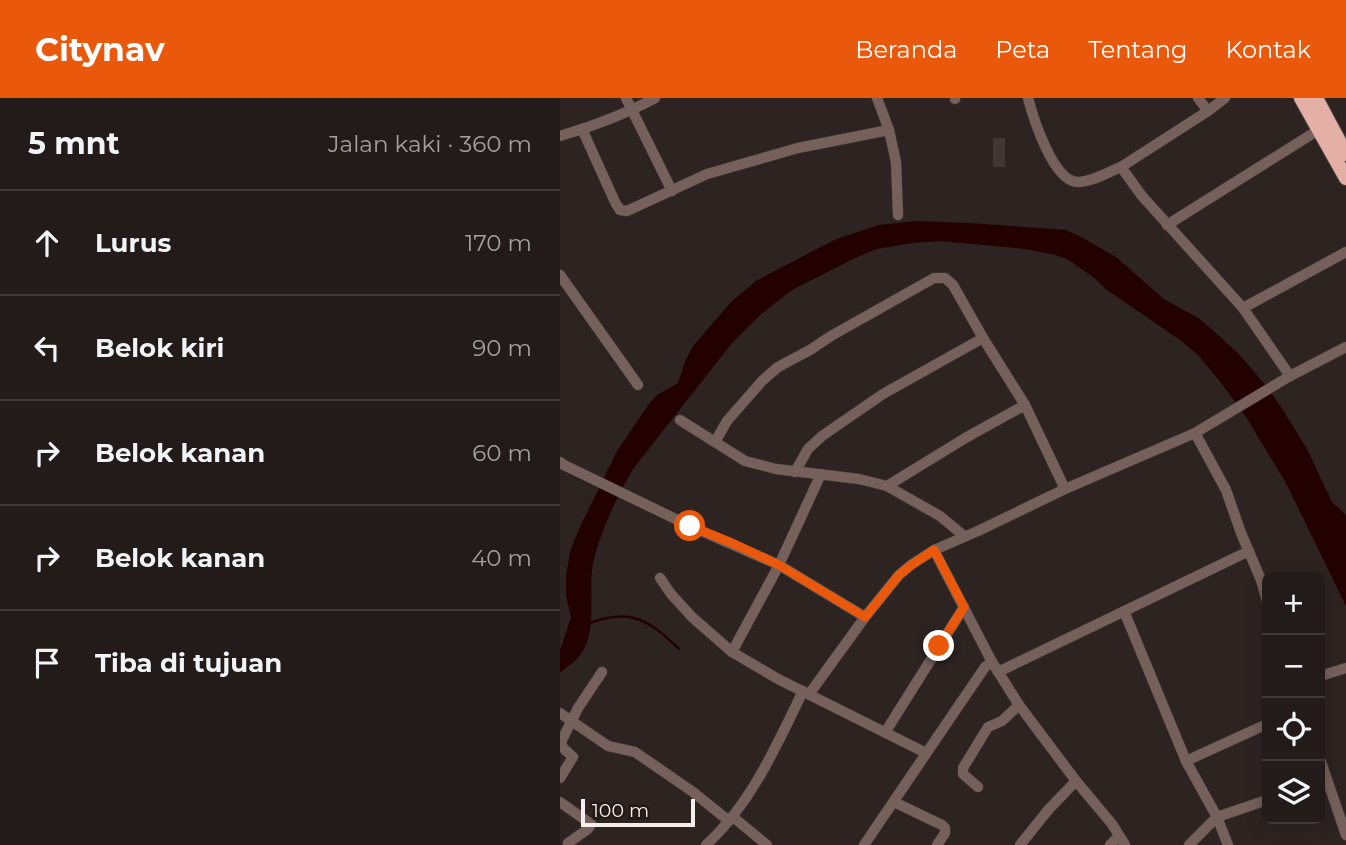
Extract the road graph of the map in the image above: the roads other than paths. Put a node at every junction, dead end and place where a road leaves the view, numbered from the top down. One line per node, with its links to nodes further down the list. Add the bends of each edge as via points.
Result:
1 (626, 98): 9 (street)
2 (654, 98): 9 (street)
3 (877, 98): 12 (street)
4 (1028, 98): 16 (street, via 1047,150 1070,180 1086,180)
5 (1198, 98): 10 (street)
6 (1225, 98): 10 (street)
7 (1301, 98): 13 (highway)
8 (1316, 98): 15 (highway)
9 (631, 110): 11 (street); 18 (street)
10 (1208, 111): 16 (street)
11 (582, 129): 14 (street); 18 (street, via 620,210)
12 (889, 130): 18 (street, via 758,158 707,173); 19 (street, via 896,162)
13 (1320, 130): 17 (highway); 20 (street)
14 (560, 136)
15 (1346, 154)
16 (1121, 167): 20 (street)
17 (1346, 177)
18 (672, 191)
19 (898, 215)
20 (1167, 225): 23 (street)
21 (1346, 252): 23 (street)
22 (560, 275): 27 (street)
23 (1243, 308): 26 (street)
24 (984, 338): 28 (street); 31 (street, via 953,285 945,278 934,278 778,367 727,421); 33 (street, via 883,394 822,436)
25 (1346, 348): 26 (street)
26 (1290, 376): 30 (street)
27 (638, 385)
28 (1025, 405): 35 (street); 36 (street)
29 (681, 420): 31 (street)
30 (1195, 433): 36 (street); 39 (street, via 1226,490)
31 (715, 442): 33 (street, via 745,461)
32 (560, 462): 40 (street)
33 (795, 472): 34 (street)
34 (821, 474): 35 (street); 40 (street)
35 (887, 485): 37 (street)
36 (1065, 488): 37 (street)
37 (964, 536): 38 (street)
38 (934, 550): 43 (street); 45 (street, via 899,575)
39 (1249, 551): 42 (street); 44 (street)
40 (779, 565): 45 (street); 46 (street)
41 (660, 578): 46 (street, via 692,617)
42 (1262, 584)
43 (964, 607): 47 (street); 57 (street)
44 (1124, 611): 50 (street); 59 (street)
45 (865, 617): 52 (street)
46 (732, 652): 52 (street)
47 (992, 662): 50 (street); 58 (street)
48 (1346, 668): 51 (street)
49 (602, 672): 55 (street)
50 (998, 672): 53 (street)
51 (1325, 674)
52 (806, 692): 57 (street); 68 (street)
53 (1019, 705): 61 (street); 63 (street, via 988,727 963,768 963,774)
54 (561, 713): 55 (street)
55 (572, 720): 60 (street, via 561,744 573,758); 68 (street, via 608,747 635,752)
56 (1262, 725): 59 (street)
57 (886, 731): 58 (street)
58 (926, 753): 65 (street)
59 (1186, 761): 67 (street)
60 (560, 778)
61 (1076, 781): 70 (street); 76 (street)
62 (1325, 785): 69 (street)
63 (978, 787)
64 (560, 802): 71 (street, via 591,824)
65 (894, 802): 74 (street); 75 (street, via 945,828)
66 (1262, 802): 67 (street)
67 (1217, 817): 78 (street); 79 (street)
68 (731, 819): 72 (street); 73 (street)
69 (1346, 835)
70 (1122, 841): 77 (street)
71 (568, 843)
72 (706, 845)
73 (767, 845)
74 (864, 845)
75 (937, 845)
76 (1020, 845)
77 (1110, 845)
78 (1189, 845)
79 (1228, 845)

